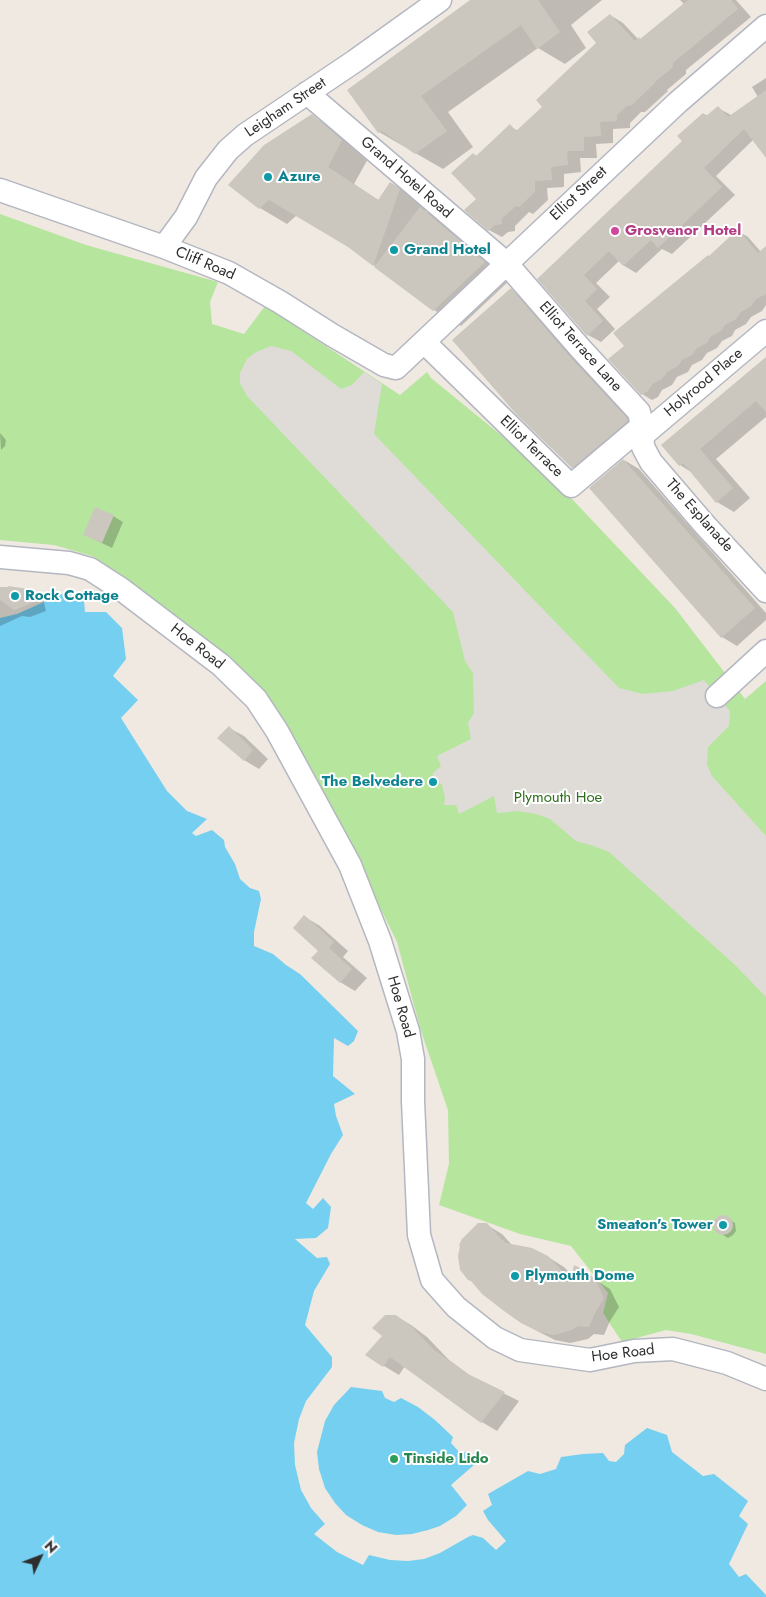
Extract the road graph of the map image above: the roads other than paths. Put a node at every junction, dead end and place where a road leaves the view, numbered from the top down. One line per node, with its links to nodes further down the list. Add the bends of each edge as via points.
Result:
1 (440, 0): 3 (street, Leigham Street)
2 (766, 26): 6 (street, Elliot Street, via 677,103)
3 (307, 93): 5 (street, Leigham Street, via 228,150 206,178 186,217); 6 (street, Grand Hotel Road)
4 (0, 190): 5 (street, Cliff Road)
5 (164, 247): 9 (street, Cliff Road, via 229,273 384,365)
6 (506, 263): 8 (street, Elliot Street); 10 (street, Elliot Terrace Lane, via 639,412)
7 (766, 331): 10 (street, Holyrood Place)
8 (424, 342): 9 (street, Elliot Street); 10 (street, Elliot Terrace, via 571,486)
9 (396, 368)
10 (643, 431): 12 (street, The Esplanade, via 643,447 651,462)
11 (0, 556): 15 (street, Hoe Road, via 69,563 90,569 221,665 256,699 277,731 350,865 380,941 408,1031 413,1059 419,1235 432,1280 456,1307 495,1338 520,1350 590,1360 634,1350 673,1349 727,1363)
12 (766, 591)
13 (766, 651): 14 (street)
14 (717, 696)
15 (766, 1380)

